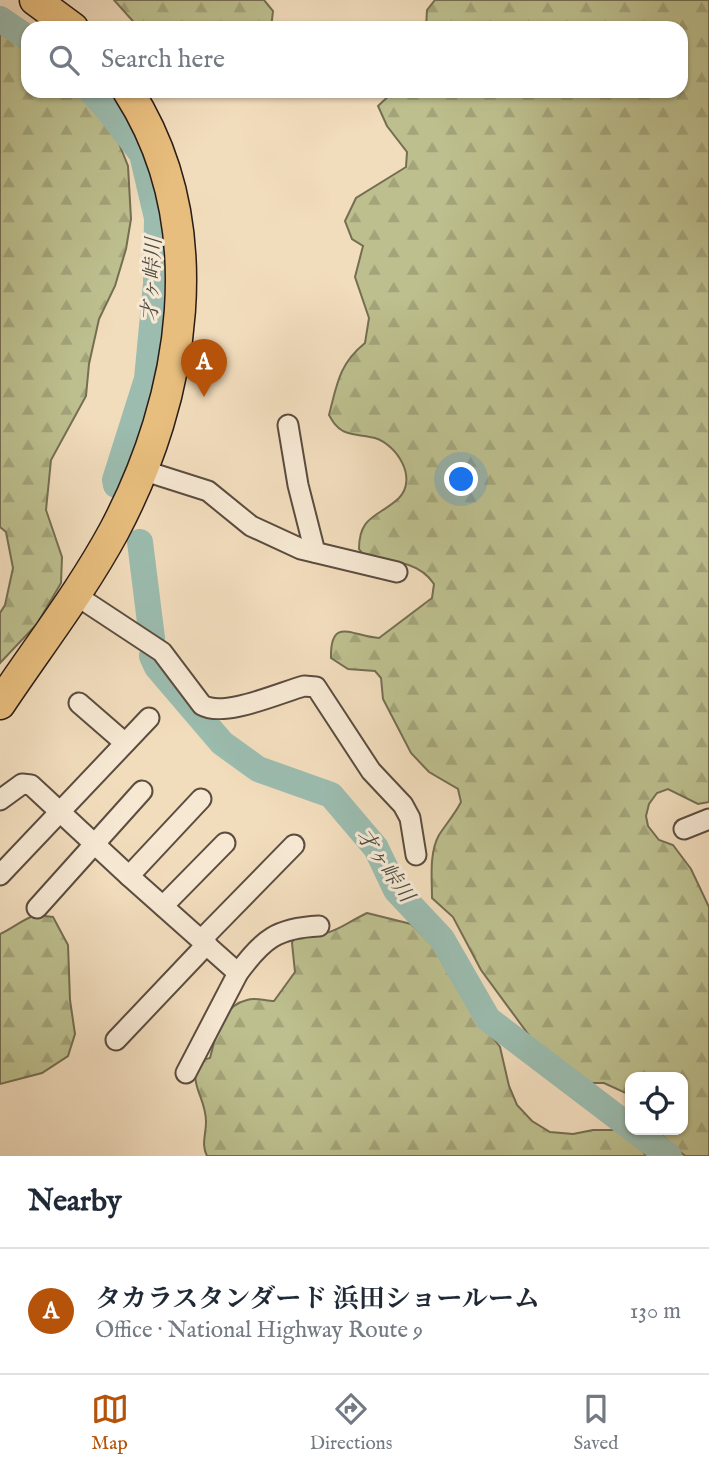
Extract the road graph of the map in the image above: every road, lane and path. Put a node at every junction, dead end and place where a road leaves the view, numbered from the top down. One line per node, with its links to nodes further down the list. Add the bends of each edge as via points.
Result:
1 (35, 0): 2 (highway)
2 (64, 21)
3 (132, 98): 5 (highway, via 164,166 180,243 175,352)
4 (288, 425): 6 (street)
5 (142, 470): 6 (street, via 208,491 251,526); 8 (highway, via 114,530)
6 (315, 552): 7 (street)
7 (397, 572)
8 (74, 594): 9 (highway); 24 (street, via 162,652 210,710 233,708 304,685 316,687 371,771 403,805 410,818)
9 (24, 669): 10 (highway); 12 (highway)
10 (0, 696)
11 (79, 703): 14 (street)
12 (0, 704)
13 (149, 718): 14 (street)
14 (125, 743): 18 (street)
15 (142, 791): 22 (street)
16 (0, 800): 18 (street, via 22,784 31,785)
17 (201, 800): 26 (street)
18 (61, 812): 22 (street); 25 (street)
19 (709, 819): 20 (street)
20 (684, 829)
21 (225, 843): 27 (street)
22 (95, 844): 26 (street); 28 (street)
23 (294, 845): 30 (street)
24 (416, 855)
25 (0, 875)
26 (129, 876): 27 (street)
27 (163, 906): 30 (street)
28 (37, 908)
29 (319, 926): 31 (street, via 294,927 274,935)
30 (204, 942): 31 (street); 32 (street)
31 (238, 973): 33 (street)
32 (116, 1040)
33 (186, 1073)

